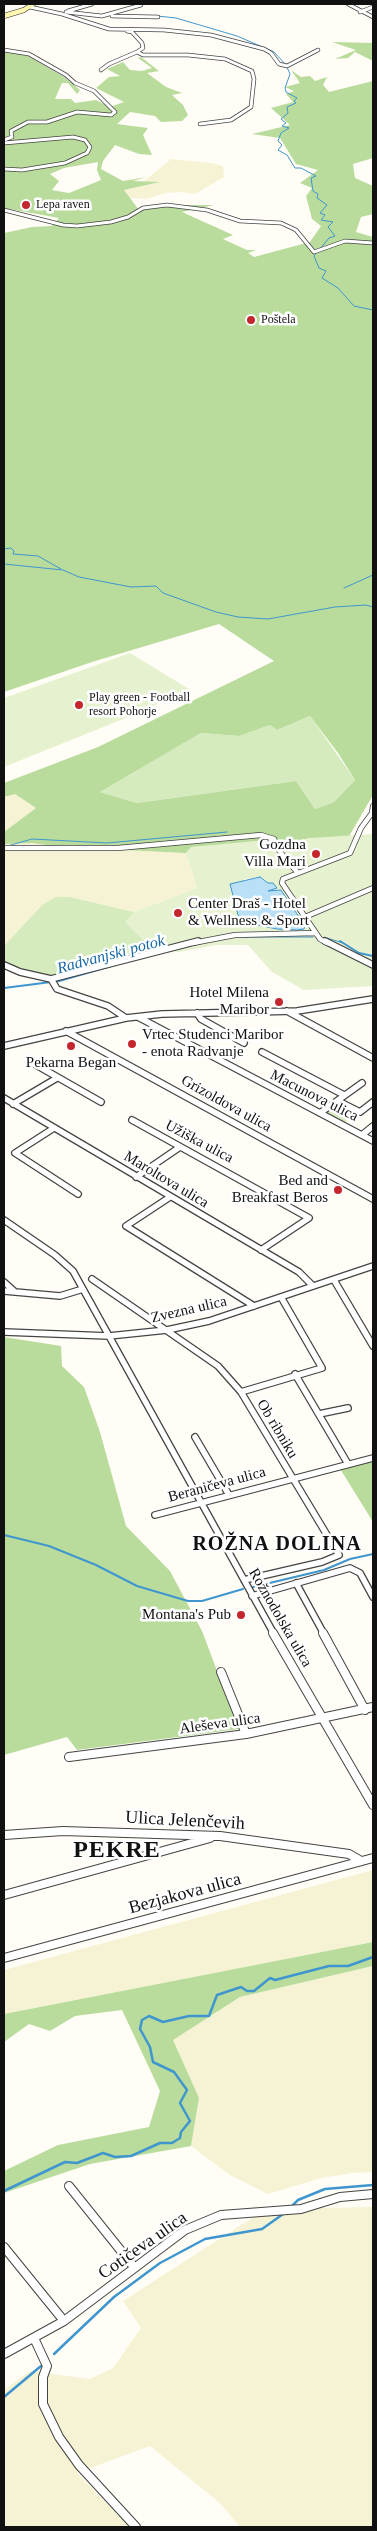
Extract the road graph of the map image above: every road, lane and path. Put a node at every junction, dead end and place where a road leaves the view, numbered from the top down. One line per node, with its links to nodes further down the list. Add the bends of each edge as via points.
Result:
1 (92, 4): 6 (street)
2 (348, 4): 7 (street)
3 (141, 5): 10 (street)
4 (31, 6): 8 (street); 9 (street)
5 (373, 8): 7 (street)
6 (66, 12): 8 (street); 10 (street)
7 (360, 12): 12 (street)
8 (62, 14): 13 (street, via 89,24)
9 (4, 16)
10 (102, 16): 11 (street)
11 (158, 17)
12 (373, 17)
13 (127, 30): 15 (street, via 211,35 264,49 285,66); 16 (street, via 143,46)
14 (4, 50): 19 (street, via 29,54 78,85 94,91 115,112 77,112 47,122 28,122 11,131 12,137)
15 (318, 50)
16 (137, 52): 17 (street); 18 (street, via 143,55 225,59 246,66 252,72 251,107 231,120)
17 (101, 70)
18 (200, 124)
19 (4, 141): 20 (street, via 60,137 85,140 90,147 87,153 66,164)
20 (4, 170)
21 (4, 210): 22 (street, via 77,226 112,222 143,208 167,205 207,210 240,221 281,223 296,230 314,252 345,242)
22 (373, 243)
23 (373, 806): 25 (street, via 350,853)
24 (4, 848): 25 (street, via 118,848 261,835 274,840)
25 (298, 873): 27 (street, via 287,876 282,883)
26 (373, 888): 27 (street)
27 (305, 917): 28 (street)
28 (315, 933): 30 (street, via 325,942); 31 (street, via 211,938)
29 (4, 965): 31 (street)
30 (373, 965)
31 (52, 981): 36 (street, via 63,992 117,1010)
32 (373, 999): 33 (street)
33 (287, 1011): 34 (street); 41 (street)
34 (197, 1013): 35 (street); 38 (street, via 201,1019)
35 (138, 1017): 36 (street); 51 (street, Macunova ulica)
36 (126, 1018): 37 (street)
37 (66, 1031): 39 (street); 61 (street, Grizoldova ulica)
38 (244, 1043)
39 (4, 1046)
40 (262, 1052): 45 (street)
41 (373, 1058)
42 (31, 1062): 43 (street)
43 (57, 1078): 48 (street); 50 (street)
44 (362, 1083): 45 (street)
45 (344, 1095): 47 (street)
46 (4, 1098): 50 (street, Maroltova ulica)
47 (338, 1101): 49 (street, via 360,1112); 51 (street)
48 (101, 1102)
49 (373, 1102)
50 (13, 1104): 54 (street, Maroltova ulica)
51 (320, 1113): 55 (street, Macunova ulica)
52 (132, 1120): 57 (street, Užiška ulica)
53 (373, 1126): 55 (street)
54 (54, 1128): 58 (street, Maroltova ulica); 59 (street, via 15,1153)
55 (362, 1135): 56 (street, Macunova ulica)
56 (373, 1141)
57 (180, 1147): 58 (street); 63 (street, Užiška ulica, via 309,1218)
58 (136, 1177): 60 (street, Maroltova ulica)
59 (78, 1194)
60 (170, 1197): 63 (street, Maroltova ulica); 73 (street, via 126,1226)
61 (373, 1198)
62 (4, 1220): 69 (street, via 65,1263)
63 (262, 1250): 68 (street, Maroltova ulica, via 299,1272)
64 (373, 1266): 66 (street, Zvezna ulica)
65 (92, 1279): 74 (street, Ob ribniku)
66 (334, 1280): 68 (street, Zvezna ulica); 77 (street)
67 (4, 1282): 71 (street)
68 (313, 1286): 72 (street, Zvezna ulica)
69 (83, 1289): 71 (street, via 60,1296); 76 (street)
70 (4, 1291): 71 (street)
71 (16, 1292)
72 (281, 1297): 73 (street, Zvezna ulica); 78 (street, via 322,1368)
73 (254, 1306): 74 (street, Zvezna ulica, via 210,1321)
74 (168, 1330): 76 (street, Zvezna ulica); 79 (street, Ob ribniku, via 218,1366)
75 (4, 1332): 76 (street, Zvezna ulica)
76 (109, 1336): 87 (street, Rožnodolska ulica)
77 (373, 1346)
78 (295, 1374): 79 (street); 81 (street)
79 (241, 1392): 85 (street, Ob ribniku)
80 (348, 1408): 81 (street)
81 (319, 1414): 84 (street)
82 (195, 1436): 86 (street)
83 (373, 1458): 84 (street, Beraničeva ulica)
84 (348, 1464): 85 (street, Beraničeva ulica)
85 (292, 1478): 86 (street, Beraničeva ulica); 89 (street, Ob ribniku, via 339,1555)
86 (229, 1495): 87 (street, Beraničeva ulica)
87 (201, 1503): 88 (street, Beraničeva ulica); 89 (street, Rožnodolska ulica)
88 (155, 1515)
89 (244, 1580): 91 (street, Rožnodolska ulica)
90 (296, 1583): 91 (street); 92 (street, via 350,1568 360,1573); 95 (street)
91 (252, 1596): 96 (street, Rožnodolska ulica)
92 (373, 1596)
93 (221, 1672): 97 (street)
94 (373, 1707): 95 (street, Aleševa ulica)
95 (365, 1710): 96 (street, Aleševa ulica)
96 (324, 1719): 97 (street, Aleševa ulica); 99 (street, Rožnodolska ulica)
97 (246, 1734): 98 (street, Aleševa ulica)
98 (69, 1757)
99 (373, 1805)
100 (4, 1835): 101 (street, Ulica Jelenčevih, via 63,1831)
101 (220, 1836): 103 (street, Ulica Jelenčevih, via 349,1854); 104 (street)
102 (373, 1858): 103 (street, Bezjakova ulica)
103 (361, 1861): 105 (street, Bezjakova ulica)
104 (4, 1895)
105 (4, 1958)
106 (69, 2186): 109 (street)
107 (373, 2194): 109 (street, Cotičeva ulica, via 340,2197 288,2210 221,2215 185,2230)
108 (4, 2248): 110 (street)
109 (134, 2267): 110 (street, Cotičeva ulica)
110 (64, 2321): 111 (street, Cotičeva ulica)
111 (34, 2338): 112 (street, Cotičeva ulica); 113 (street, via 47,2366 43,2377 43,2404 59,2437 79,2465)
112 (4, 2354)
113 (136, 2527)

